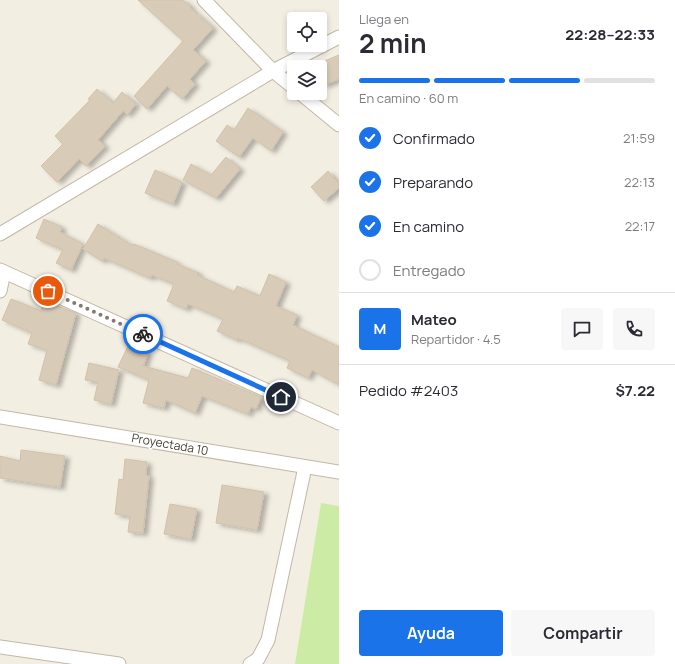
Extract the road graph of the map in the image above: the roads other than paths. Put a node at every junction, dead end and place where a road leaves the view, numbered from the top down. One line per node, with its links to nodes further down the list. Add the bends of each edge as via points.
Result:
1 (204, 0): 3 (street)
2 (339, 37): 3 (street)
3 (273, 71): 4 (street); 7 (street)
4 (287, 82)
5 (309, 100): 6 (street)
6 (339, 125)
7 (0, 234)
8 (2, 271): 9 (street); 11 (street)
9 (0, 291)
10 (0, 417): 12 (street, Proyectada 10)
11 (339, 423)
12 (305, 467): 13 (street, Proyectada 10); 15 (street, via 268,640)
13 (339, 472)
14 (0, 647): 16 (street)
15 (257, 662)
16 (120, 664)

